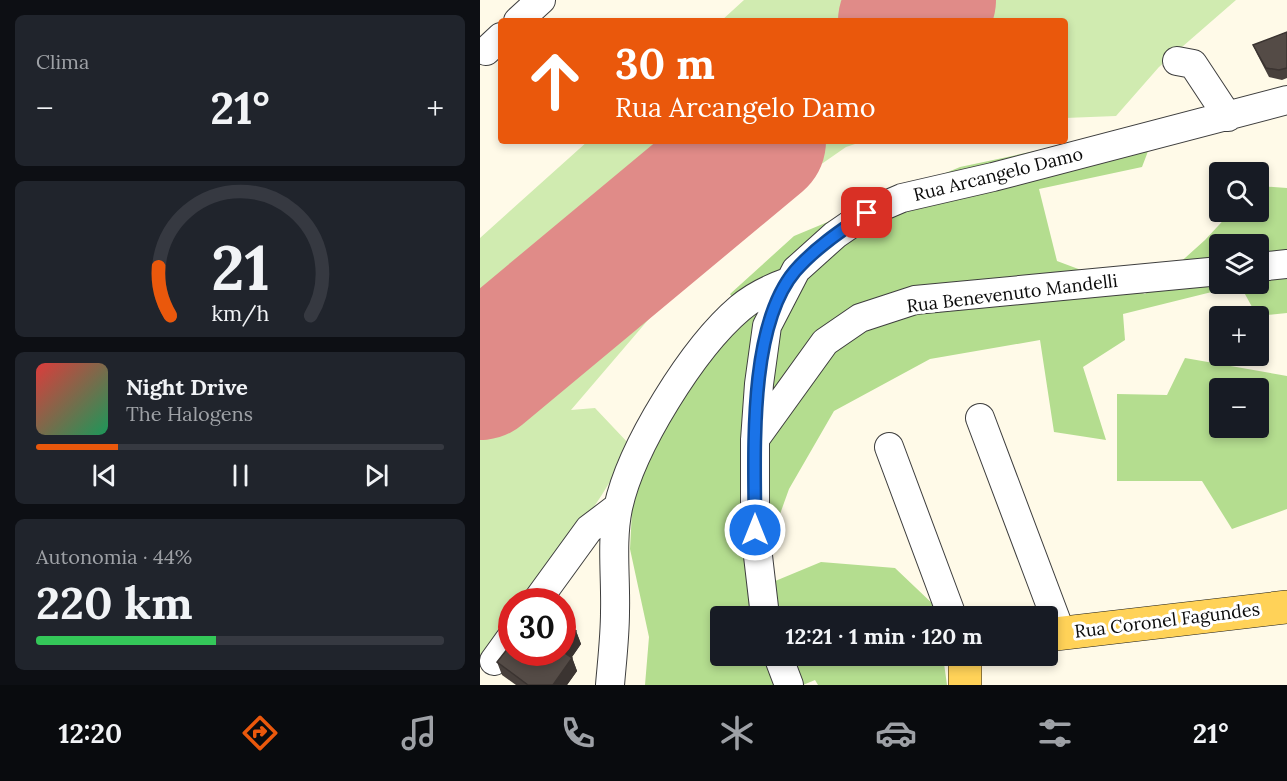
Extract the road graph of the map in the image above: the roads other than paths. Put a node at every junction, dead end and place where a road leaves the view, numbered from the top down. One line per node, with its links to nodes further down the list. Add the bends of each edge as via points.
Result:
1 (541, 0): 2 (street)
2 (521, 18)
3 (1177, 61): 5 (street, via 1193,64)
4 (1287, 100): 5 (street, Rua Arcangelo Damo)
5 (1228, 117): 9 (street, Rua Arcangelo Damo, via 902,198 867,213 835,235)
6 (1287, 264): 7 (street)
7 (1269, 266)
8 (1209, 272): 11 (street, Rua Benevenuto Mandelli, via 915,300 860,318 825,342)
9 (788, 282): 11 (street, Rua Arcangelo Damo, via 767,326); 13 (street, via 766,290 740,308 701,351 646,432)
10 (980, 417): 17 (street)
11 (755, 440): 15 (street, Rua Arcangelo Damo, via 755,530)
12 (889, 447): 16 (street)
13 (618, 507): 14 (street, via 589,529); 24 (street)
14 (546, 588)
15 (764, 606)
16 (948, 606)
17 (1044, 606)
18 (1287, 606): 19 (main road, Rua Coronel Fagundes)
19 (1058, 634)
20 (498, 655): 21 (street)
21 (494, 661)
22 (782, 666): 25 (street)
23 (965, 666): 26 (main road)
24 (610, 685)
25 (789, 685)
26 (965, 685)

